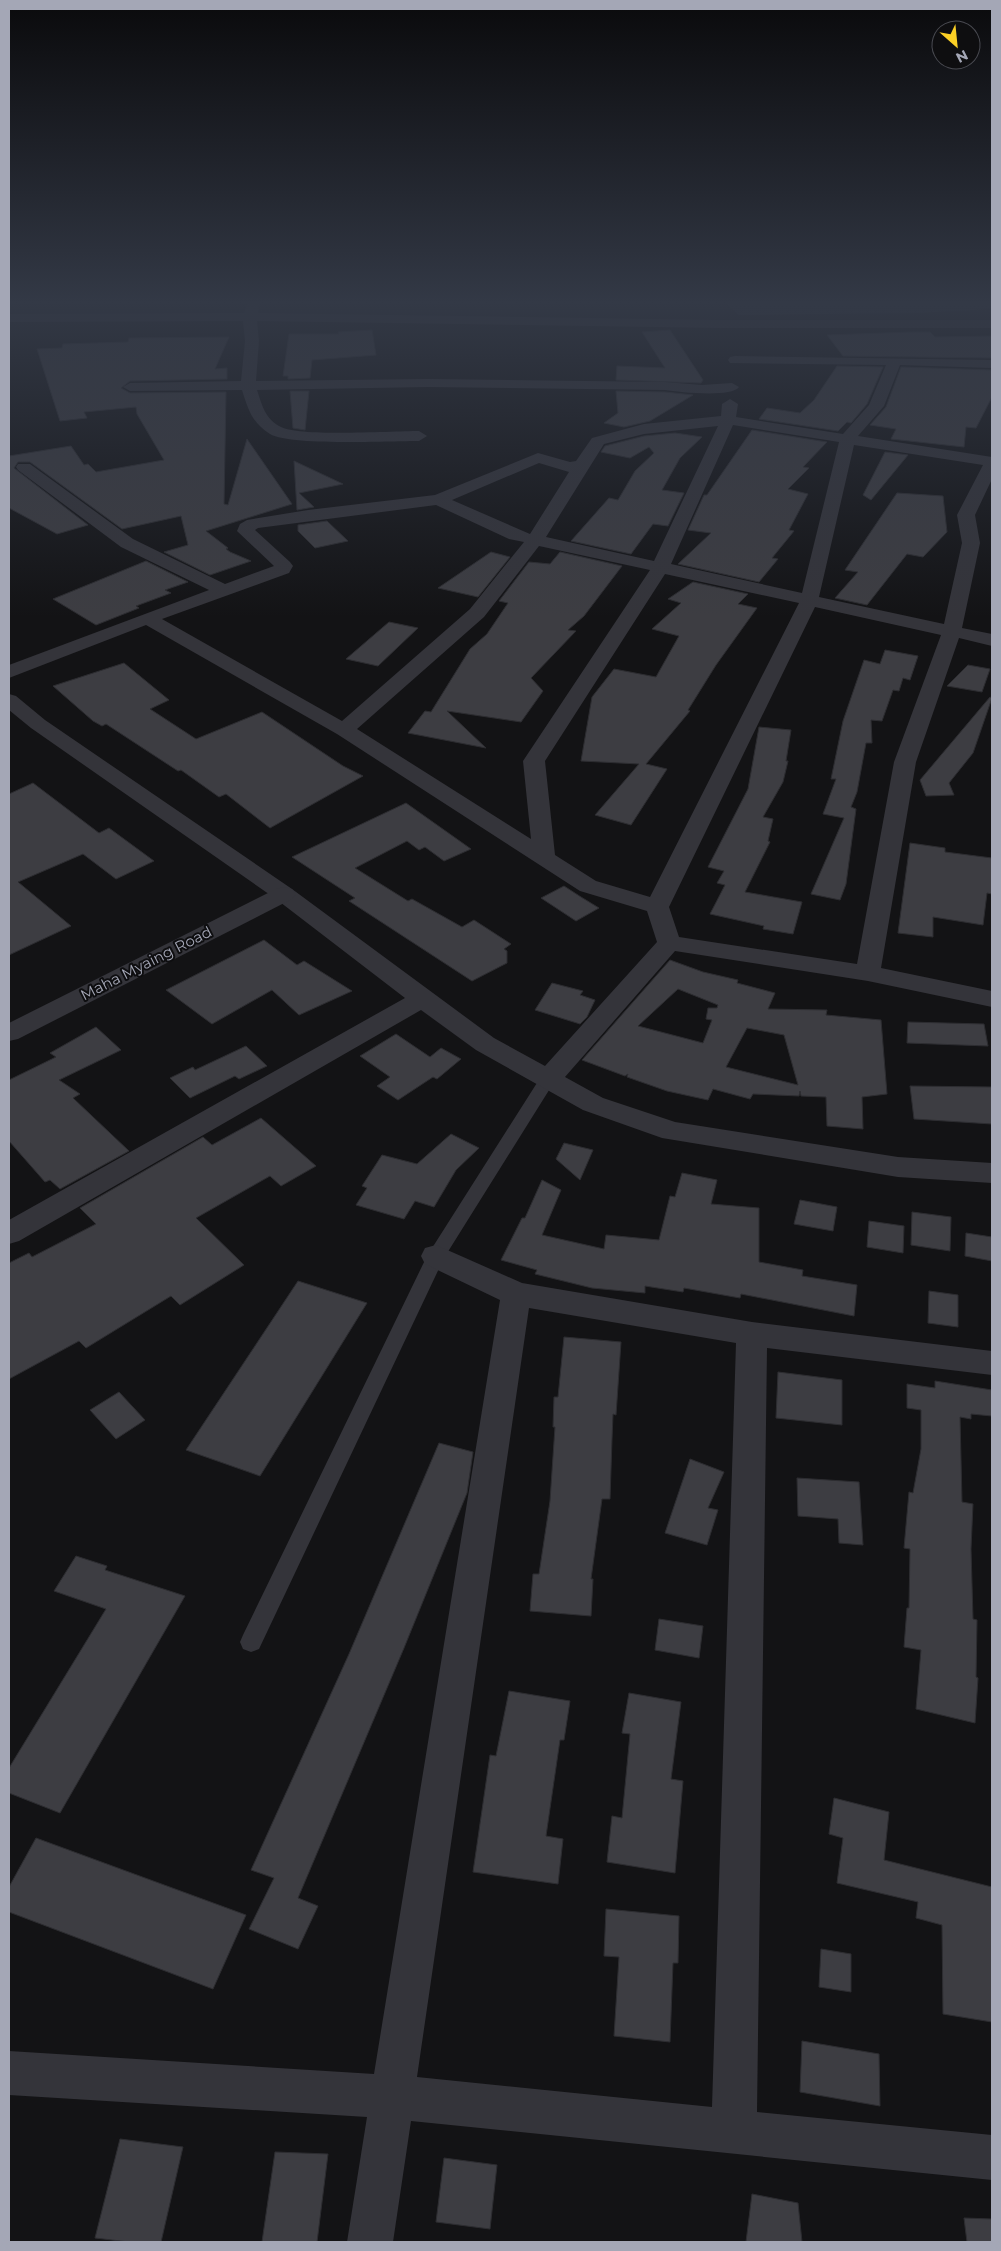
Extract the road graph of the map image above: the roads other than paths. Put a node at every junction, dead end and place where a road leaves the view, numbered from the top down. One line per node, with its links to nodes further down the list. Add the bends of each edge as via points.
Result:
1 (255, 407): 5 (street, via 258,415 276,430 301,436)
2 (730, 407): 4 (street)
3 (875, 407): 6 (street)
4 (728, 420): 6 (street); 8 (street, via 644,429 598,441); 12 (street)
5 (419, 436)
6 (848, 438): 7 (street); 14 (street)
7 (992, 463): 16 (street, via 966,515 971,543)
8 (582, 464): 10 (street, via 570,467 538,458); 11 (street)
9 (24, 467): 13 (street, via 127,543)
10 (438, 500): 11 (street); 13 (street, via 253,524 246,531 284,566)
11 (535, 540): 12 (street); 20 (street, via 477,613)
12 (660, 566): 14 (street); 21 (street, via 534,761)
13 (224, 590): 15 (street)
14 (809, 601): 16 (street); 23 (street)
15 (147, 618): 18 (street); 20 (street)
16 (952, 631): 17 (street); 25 (street, via 905,762)
17 (992, 640)
18 (9, 672)
19 (9, 700): 22 (street, via 38,724)
20 (344, 730): 21 (street)
21 (544, 858): 23 (street, via 588,886)
22 (284, 894): 26 (street); 28 (street, Maha Myaing Road)
23 (657, 907): 24 (street)
24 (669, 943): 25 (street); 29 (street)
25 (868, 973): 27 (street)
26 (422, 999): 29 (street, via 485,1044); 31 (street)
27 (992, 1000)
28 (9, 1033)
29 (548, 1079): 30 (street, via 593,1104 672,1131 898,1167); 32 (lane)
30 (992, 1173)
31 (9, 1233)
32 (436, 1256): 33 (street); 36 (lane)
33 (516, 1294): 34 (street); 38 (street)
34 (752, 1334): 35 (street); 39 (street)
35 (992, 1362)
36 (251, 1642)
37 (9, 2073): 38 (street)
38 (392, 2097): 39 (street); 41 (street)
39 (734, 2131): 40 (street)
40 (992, 2158)
41 (370, 2242)

